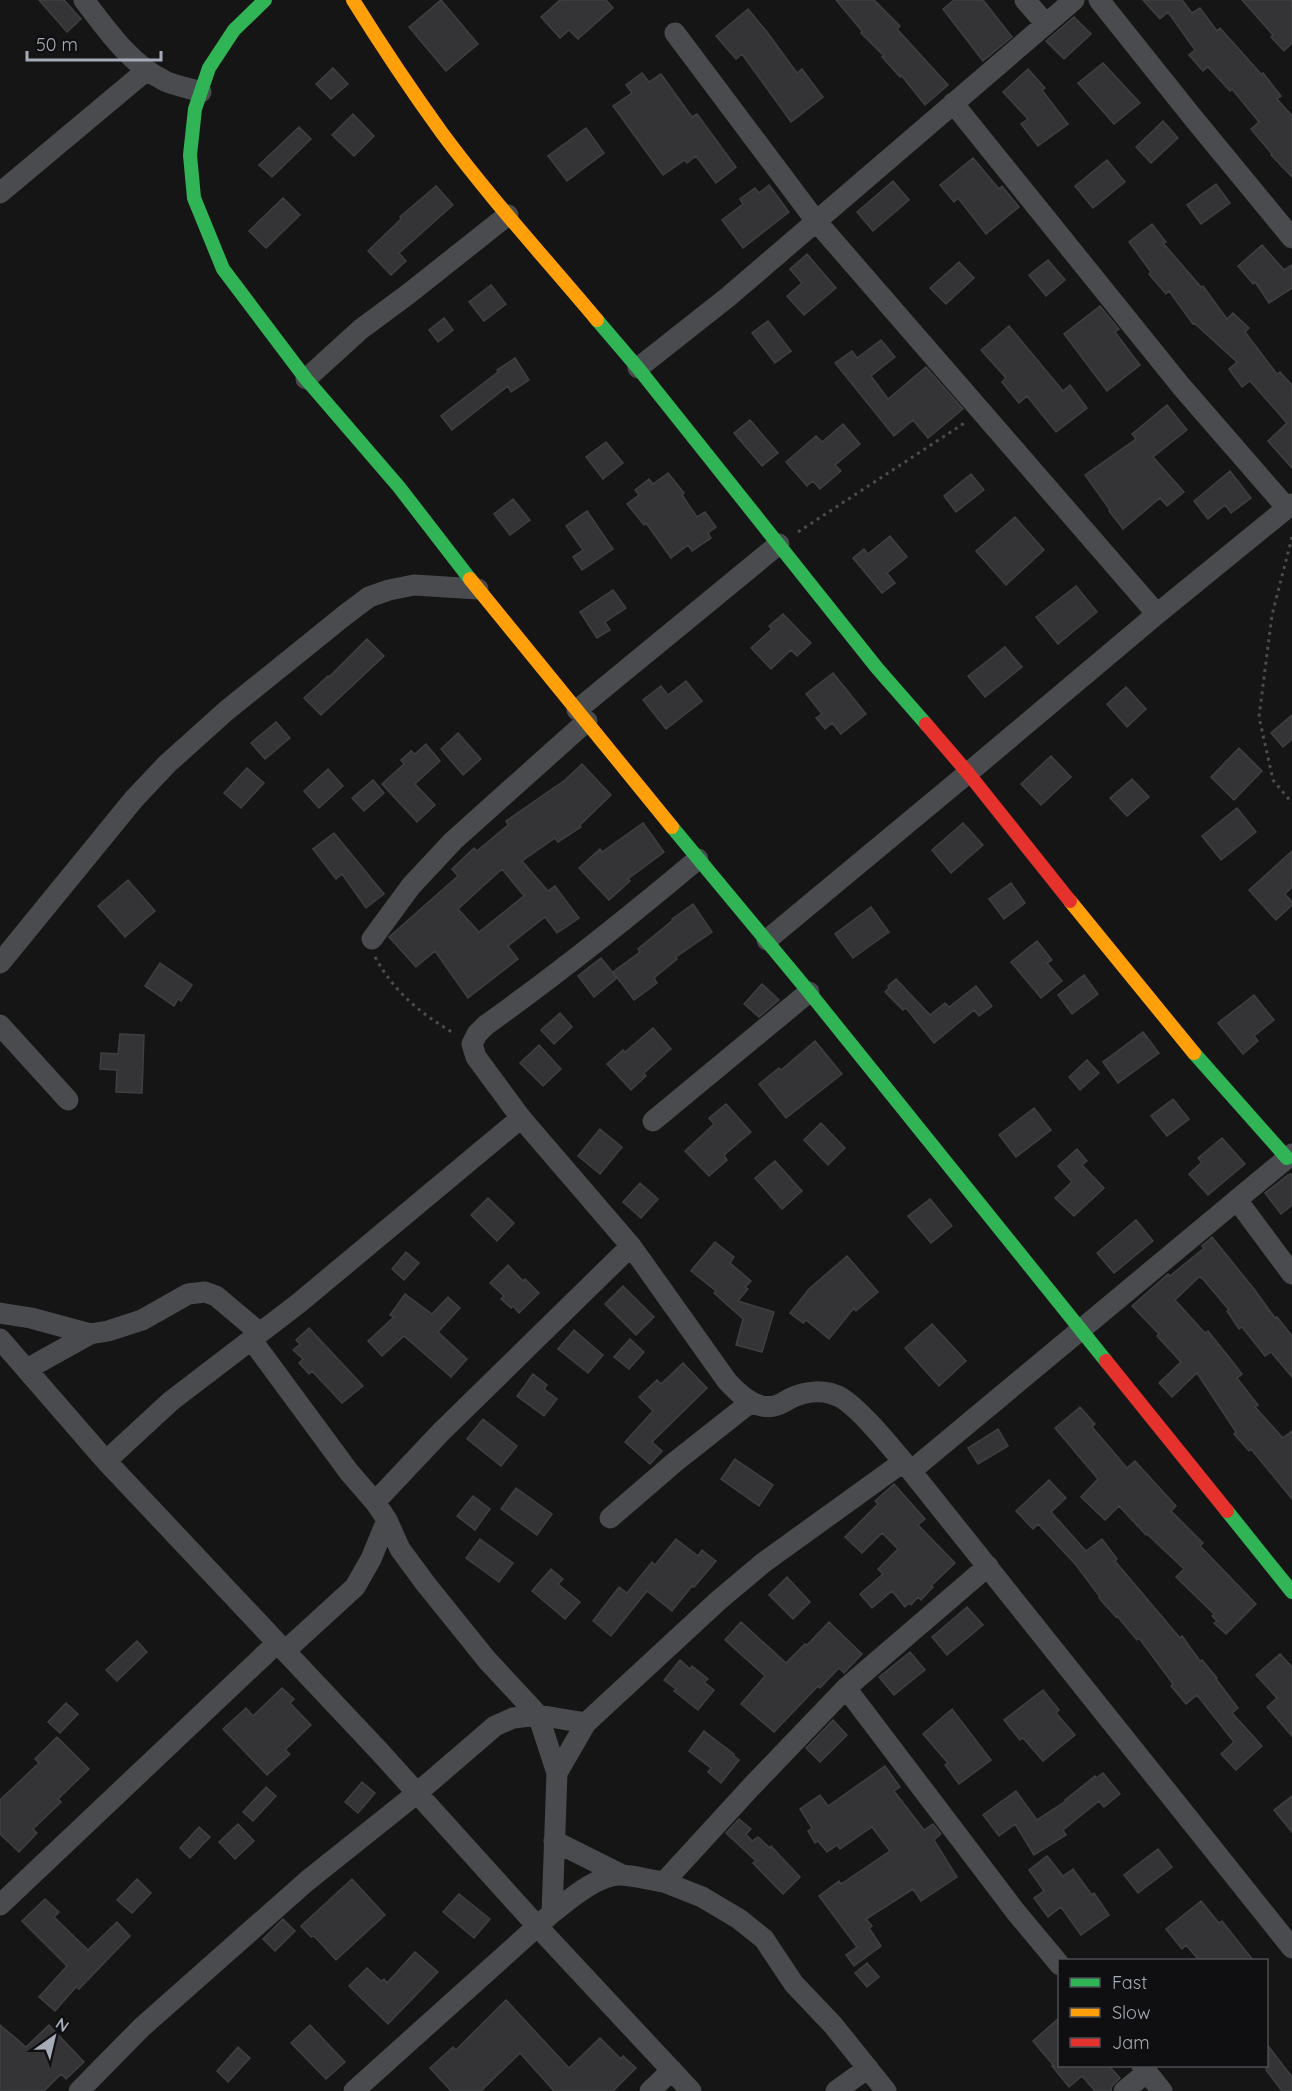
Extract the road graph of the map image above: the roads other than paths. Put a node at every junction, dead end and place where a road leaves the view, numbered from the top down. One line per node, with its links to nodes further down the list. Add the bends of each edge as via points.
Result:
1 (84, 0): 9 (street, via 125,52)
2 (265, 0): 10 (street, via 234,30 209,68)
3 (354, 0): 13 (street, via 443,134)
4 (1025, 0): 7 (street)
5 (1074, 0): 7 (street)
6 (1099, 0): 15 (street)
7 (1046, 24): 11 (street)
8 (675, 33): 14 (street)
9 (147, 70): 10 (street, via 166,81); 12 (street)
10 (201, 92): 17 (street, via 195,108 190,155 194,198 223,269)
11 (953, 103): 14 (street); 18 (street, via 1181,386)
12 (0, 193)
13 (508, 215): 16 (street); 17 (street, via 361,329)
14 (816, 221): 16 (street); 21 (street)
15 (1292, 237)
16 (638, 368): 19 (street)
17 (306, 378): 20 (street, via 399,487)
18 (1289, 506): 21 (street)
19 (779, 544): 22 (street); 23 (street, via 877,668)
20 (478, 589): 22 (street); 27 (street, via 426,585 389,590 369,597 345,615 167,764)
21 (1157, 614): 23 (street)
22 (582, 715): 24 (street); 25 (street, via 453,841 411,886)
23 (968, 773): 26 (street); 33 (street, via 1181,1039)
24 (698, 860): 26 (street); 31 (street, via 477,1034 472,1044 476,1058)
25 (372, 939)
26 (767, 940): 28 (street)
27 (0, 963)
28 (809, 992): 32 (street); 38 (street)
29 (0, 1025): 30 (street)
30 (68, 1100)
31 (521, 1119): 35 (street); 40 (street)
32 (653, 1121)
33 (1289, 1156): 34 (street)
34 (1237, 1200): 36 (street); 38 (street)
35 (631, 1246): 43 (street, via 727,1381); 46 (street)
36 (1292, 1274)
37 (0, 1313): 39 (street)
38 (1081, 1328): 45 (street); 50 (street)
39 (90, 1334): 40 (street, via 142,1320 188,1294 205,1292 216,1296); 42 (street)
40 (255, 1336): 44 (street, via 171,1401); 46 (street, via 349,1472)
41 (0, 1339): 42 (street)
42 (27, 1369): 44 (street)
43 (751, 1402): 45 (street, via 775,1406 803,1392 839,1397); 47 (street)
44 (106, 1461): 51 (street)
45 (907, 1466): 49 (street); 54 (street, via 763,1563)
46 (375, 1502): 48 (street)
47 (610, 1518)
48 (387, 1520): 51 (street, via 355,1587); 53 (street, via 400,1549 425,1583 487,1660)
49 (988, 1566): 52 (street); 62 (street)
50 (1292, 1593)
51 (281, 1647): 56 (street); 60 (street)
52 (846, 1688): 59 (street); 63 (street)
53 (538, 1714): 54 (street); 55 (street); 56 (street, via 495,1726)
54 (586, 1723): 55 (street)
55 (557, 1773): 57 (street)
56 (416, 1794): 61 (street); 67 (street, via 307,1881 142,2026)
57 (554, 1841): 58 (street); 61 (street)
58 (620, 1874): 59 (street); 61 (street, via 585,1888)
59 (664, 1882): 64 (street, via 702,1897 764,1939 794,1984)
60 (0, 1905)
61 (545, 1920): 66 (street); 68 (street)
62 (1292, 1947)
63 (1058, 1964)
64 (868, 2068): 71 (street); 72 (street)
65 (1145, 2069): 73 (street); 74 (street)
66 (672, 2070): 69 (street); 70 (street)
67 (79, 2091)
68 (354, 2091)
69 (650, 2091)
70 (692, 2091)
71 (836, 2091)
72 (886, 2091)
73 (1124, 2091)
74 (1162, 2091)

